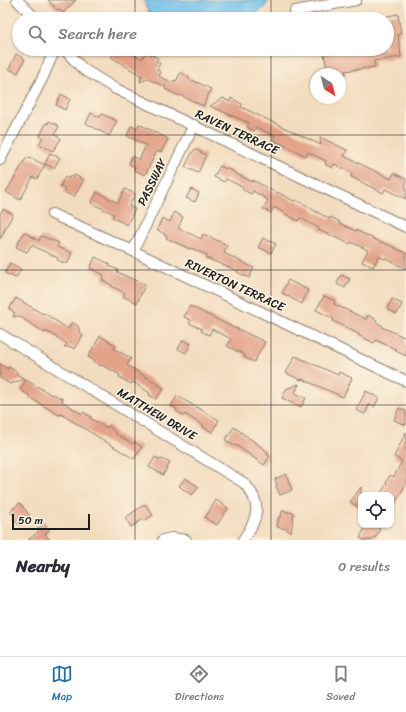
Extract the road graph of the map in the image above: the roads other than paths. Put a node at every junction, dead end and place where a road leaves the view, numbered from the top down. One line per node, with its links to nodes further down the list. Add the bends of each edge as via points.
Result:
1 (17, 0): 4 (street)
2 (356, 0): 3 (street)
3 (295, 11)
4 (29, 12)
5 (52, 56): 8 (street)
6 (71, 56): 7 (street, RAVEN TERRACE, via 83,69 114,88)
7 (194, 126): 10 (street, RAVEN TERRACE); 11 (street, PASSWAY)
8 (0, 160)
9 (52, 214): 11 (street, RIVERTON TERRACE)
10 (406, 227)
11 (133, 251): 13 (street, RIVERTON TERRACE)
12 (0, 334): 16 (street, MATTHEW DRIVE, via 244,483 255,498 257,511 254,524)
13 (406, 381)
14 (163, 540): 15 (street)
15 (186, 540)
16 (243, 540)

